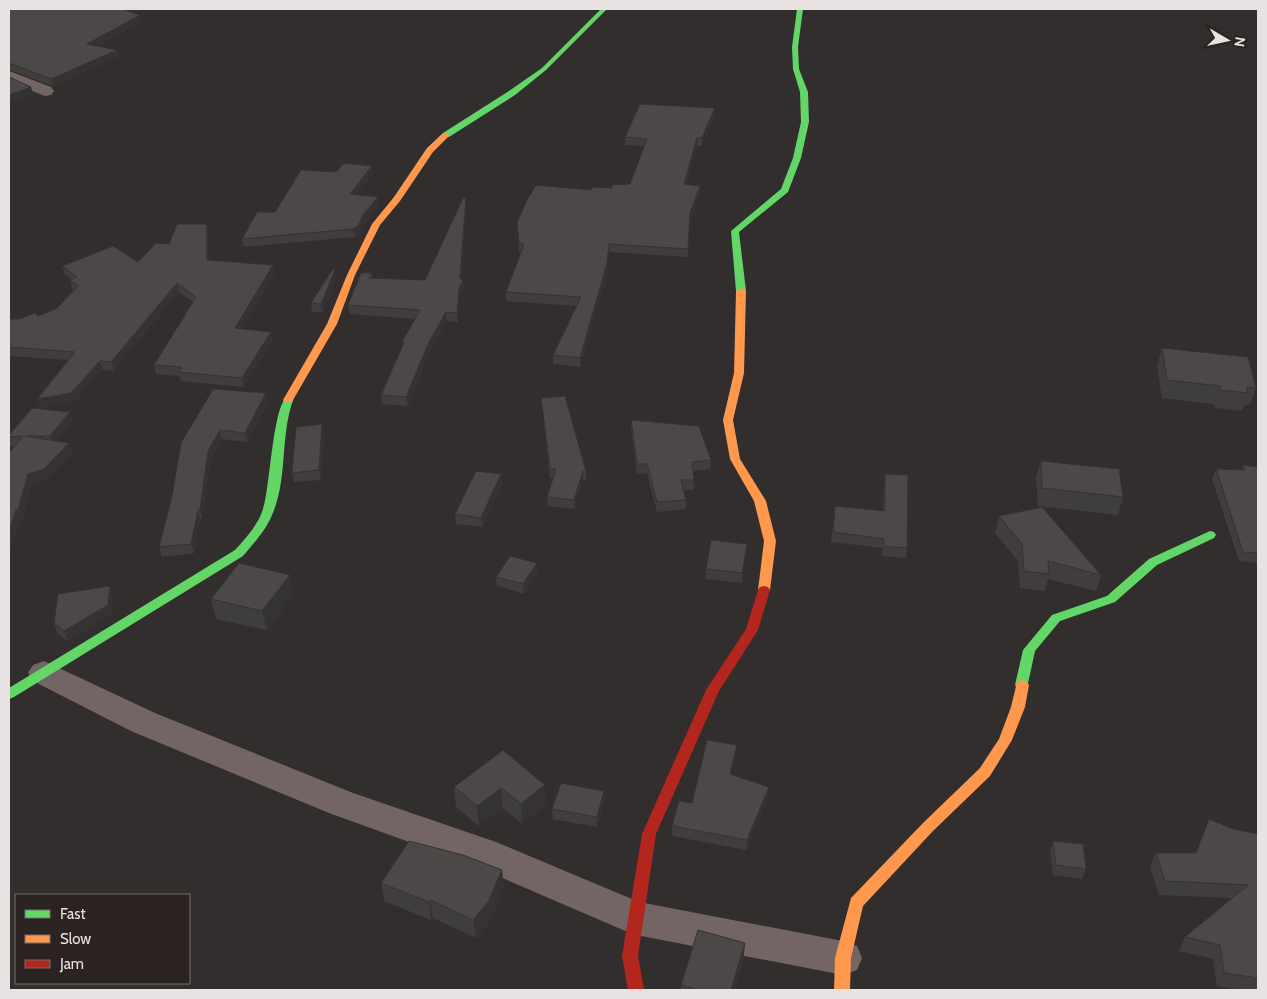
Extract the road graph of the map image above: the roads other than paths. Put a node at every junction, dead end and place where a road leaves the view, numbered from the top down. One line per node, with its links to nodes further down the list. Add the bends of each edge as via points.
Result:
1 (604, 9): 6 (street, via 544,69 451,132 430,150 376,224 332,324 287,402 270,508 261,526 239,553)
2 (800, 9): 8 (street, via 795,47 796,69 804,92 805,122 797,158 785,190 735,231 741,293 739,373 728,420 735,459 760,501 770,541 764,588 752,630 713,690 649,834)
3 (9, 76): 4 (street)
4 (45, 91)
5 (1210, 535): 9 (street, via 1153,562 1111,599 1056,618 1029,650 1018,707 1005,740 985,772 856,903)
6 (44, 673): 7 (street); 8 (street, via 152,726 341,803 483,853)
7 (9, 694)
8 (636, 918): 9 (street); 10 (street, via 630,956)
9 (843, 974)
10 (636, 990)

